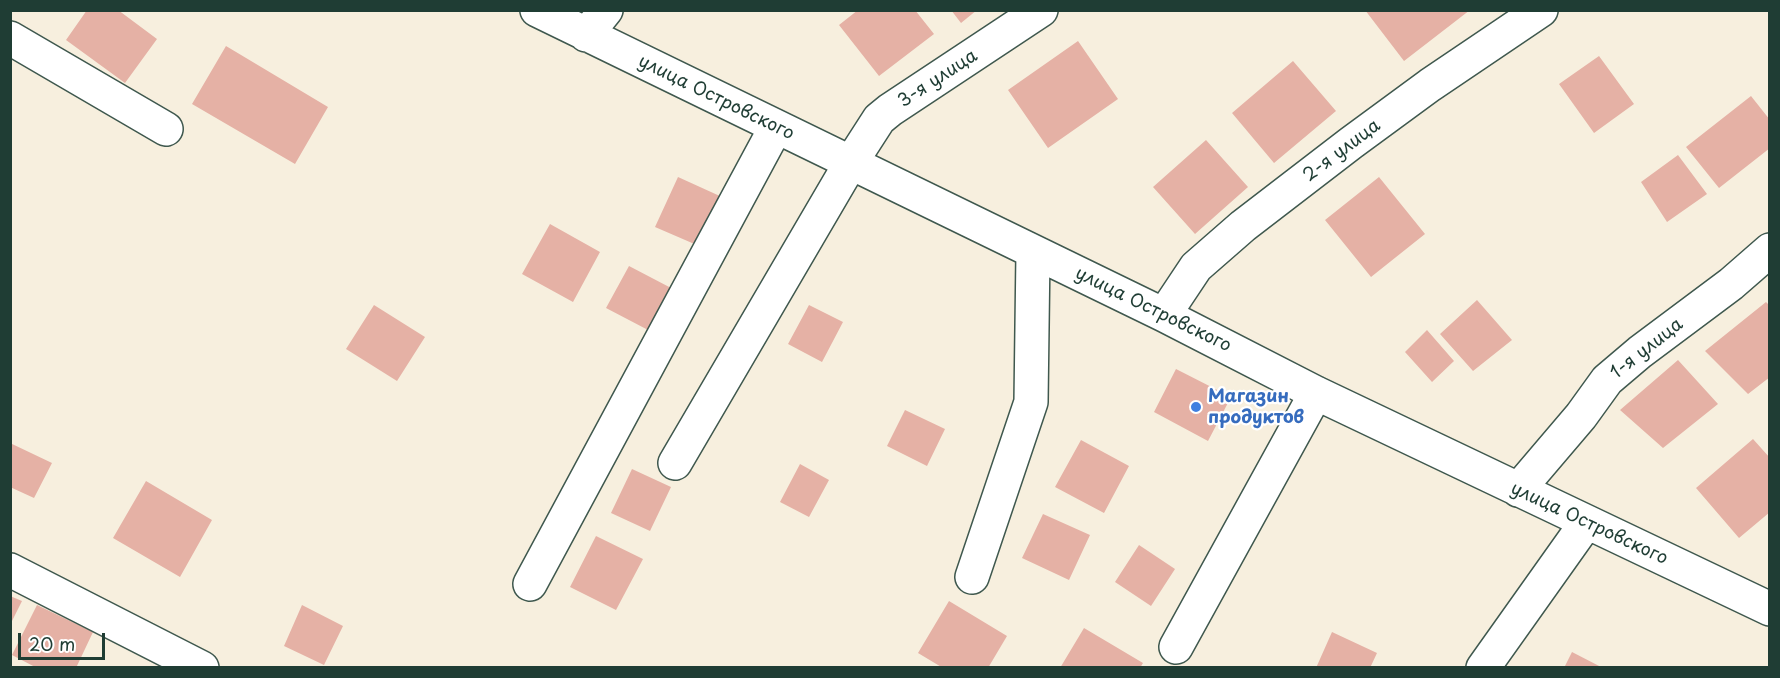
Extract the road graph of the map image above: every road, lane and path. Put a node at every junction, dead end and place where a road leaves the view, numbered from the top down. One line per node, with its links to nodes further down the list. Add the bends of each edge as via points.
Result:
1 (537, 10): 4 (street, улица Островского)
2 (1041, 10): 8 (street, 3-я улица, via 890,110 879,119)
3 (1541, 10): 11 (street, 2-я улица, via 1351,143 1243,226 1196,267)
4 (596, 23): 6 (street, улица Островского)
5 (10, 38): 7 (street)
6 (777, 128): 8 (street, улица Островского); 18 (street)
7 (166, 129)
8 (850, 164): 10 (street, улица Островского); 13 (street, 3-я улица)
9 (1770, 250): 14 (street, 1-я улица, via 1607,380)
10 (1033, 252): 11 (street, улица Островского); 17 (street, via 1030,402)
11 (1164, 315): 12 (street, улица Островского)
12 (1316, 393): 14 (street, улица Островского); 20 (street)
13 (675, 463)
14 (1518, 490): 15 (street, улица Островского)
15 (1586, 523): 19 (street, улица Островского); 22 (street)
16 (10, 570): 21 (street)
17 (972, 577)
18 (530, 584)
19 (1770, 609)
20 (1176, 646)
21 (202, 668)
22 (1483, 668)

